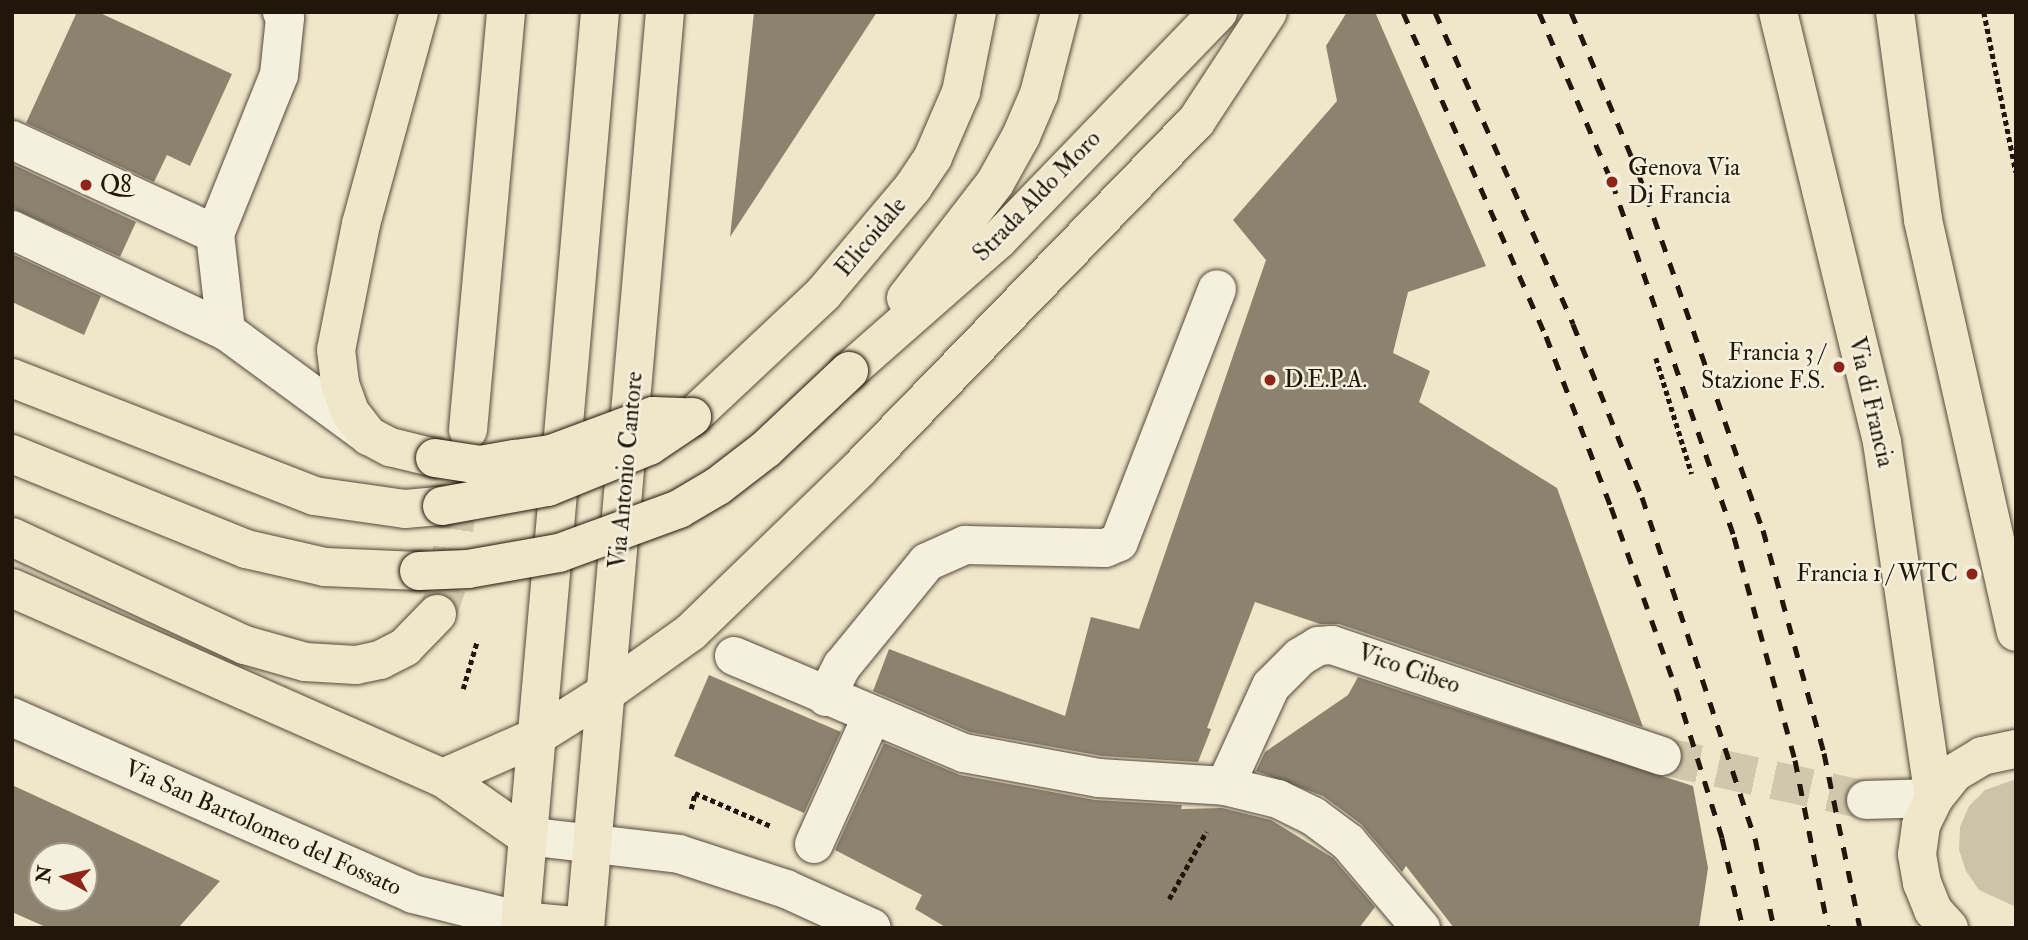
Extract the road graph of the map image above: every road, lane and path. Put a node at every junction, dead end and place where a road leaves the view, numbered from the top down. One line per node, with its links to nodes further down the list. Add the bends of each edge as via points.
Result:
1 (282, 12): 16 (street, via 279,75)
2 (419, 12): 24 (main road, via 340,313 336,350 340,384 350,412)
3 (506, 12): 23 (main road)
4 (600, 12): 36 (main road)
5 (665, 12): 32 (main road, Via Antonio Cantore)
6 (977, 12): 22 (main road, Elicoidale, via 961,92 933,157 913,187 823,293)
7 (1059, 12): 20 (main road, via 1039,94 995,183)
8 (1218, 12): 20 (main road, Strada Aldo Moro, via 998,240)
9 (1268, 12): 32 (main road, via 1197,120 860,468 691,632)
10 (1778, 12): 42 (main road, Via di Francia, via 1882,442)
11 (1895, 12): 30 (main road, via 1923,220)
12 (1984, 12): 14 (path)
13 (12, 140): 16 (street)
14 (2016, 172)
15 (12, 230): 18 (street)
16 (215, 234): 18 (street)
17 (1217, 289): 33 (street, via 1119,542 1105,548 965,545 927,562 842,666)
18 (226, 331): 24 (street)
19 (1656, 358): 26 (path)
20 (849, 371): 25 (main road, bridge, via 766,449 679,509 559,553 468,569 325,567 246,549)
21 (12, 378): 22 (main road, Elicoidale, bridge, via 314,496 391,508 443,506 548,487 649,446)
22 (692, 417): 24 (main road, bridge, via 653,415 551,454 480,465 390,447)
23 (468, 430)
24 (369, 436)
25 (12, 454)
26 (1692, 474)
27 (12, 537): 29 (main road, via 244,645 305,662 356,665 380,660 405,647)
28 (12, 588): 39 (main road)
29 (437, 614)
30 (2016, 632)
31 (734, 656): 33 (street)
32 (607, 692): 36 (main road); 45 (main road, Via Antonio Cantore)
33 (826, 697): 35 (street)
34 (12, 717): 49 (street, Via San Bartolomeo del Fossato, via 413,894)
35 (871, 718): 40 (street, via 964,753 1035,770); 46 (street)
36 (534, 738): 39 (main road); 44 (main road)
37 (2016, 749): 42 (main road, via 1982,756 1954,773)
38 (1662, 756): 40 (street, Vico Cibeo, via 1332,645 1300,657 1271,686)
39 (443, 778): 44 (main road)
40 (1225, 786): 47 (path, via 1190,866); 52 (street, via 1278,799 1313,816 1349,842)
41 (695, 793): 46 (path)
42 (1934, 798): 43 (street); 48 (main road, via 1921,825 1917,853)
43 (1866, 800)
44 (526, 836): 45 (street); 49 (main road)
45 (593, 842): 50 (main road, Via Antonio Cantore); 51 (street, via 679,853)
46 (814, 844)
47 (1169, 899)
48 (1936, 922)
49 (520, 924): 50 (main road, Via Antonio Cantore)
50 (585, 927)
51 (872, 928)
52 (1421, 928)

